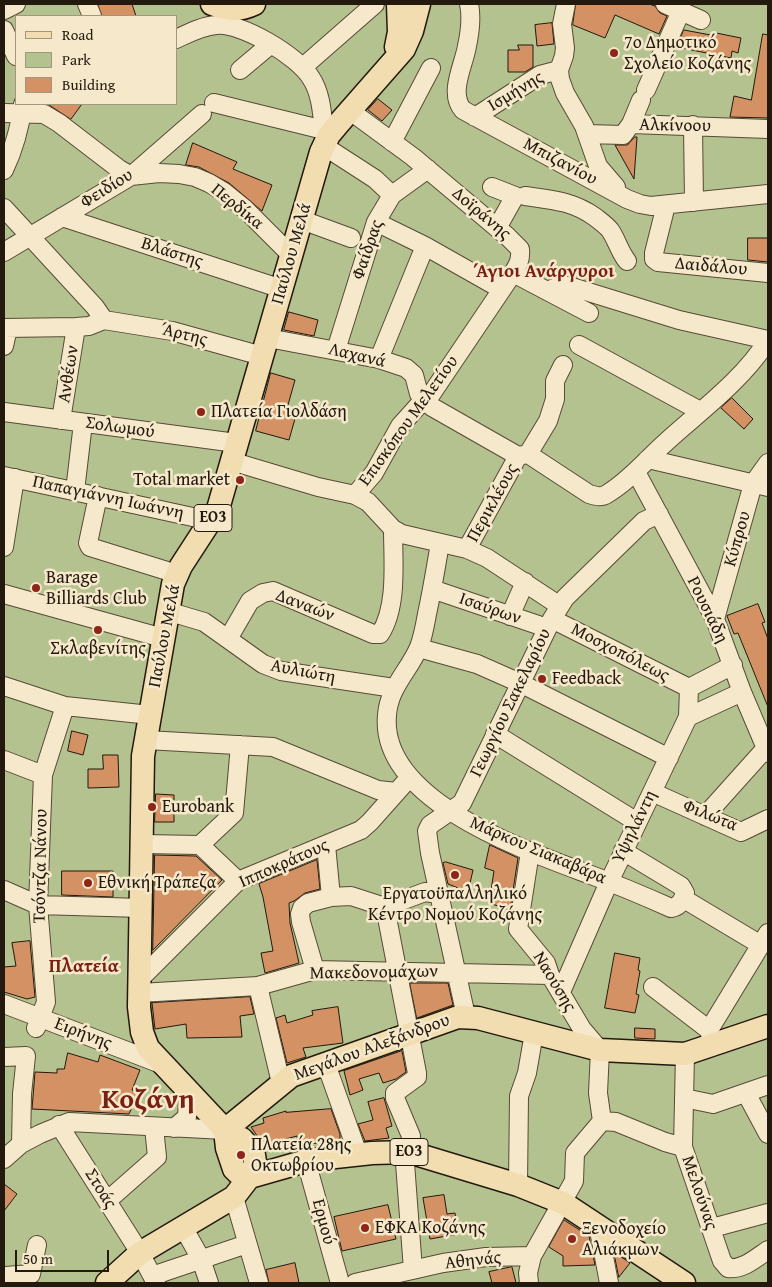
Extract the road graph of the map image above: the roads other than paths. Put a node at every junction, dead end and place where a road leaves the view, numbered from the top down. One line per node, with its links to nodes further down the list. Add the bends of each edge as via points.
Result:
1 (16, 4): 10 (street)
2 (212, 4): 3 (main road, via 229,9)
3 (254, 4)
4 (376, 4): 16 (street)
5 (398, 4): 17 (main road, Παύλου Μελά / ΕΟ3, via 398,42)
6 (418, 4): 17 (main road, Παύλου Μελά / ΕΟ3, via 407,44)
7 (469, 4): 25 (street, Μπιζανίου, via 470,22 458,96 463,110)
8 (566, 4): 20 (street, via 562,24 565,48)
9 (673, 7): 11 (street); 26 (street)
10 (4, 10)
11 (701, 20)
12 (4, 30): 15 (street)
13 (178, 38): 14 (street, via 218,24)
14 (271, 44): 16 (street, via 292,56); 19 (street)
15 (15, 54)
16 (303, 67): 30 (street, via 317,92)
17 (386, 68): 23 (main road, Παύλου Μελά / ΕΟ3)
18 (431, 68): 31 (street)
19 (240, 70)
20 (559, 70): 25 (street, Ισμήνης, via 540,75); 29 (street, via 565,93)
21 (22, 108): 22 (street); 24 (street); 33 (street, via 14,146)
22 (43, 109): 34 (street)
23 (349, 110): 30 (main road, Παύλου Μελά / ΕΟ3); 31 (street, Δοϊράνης)
24 (4, 113)
25 (475, 117): 39 (street, Μπιζανίου)
26 (631, 124): 27 (street, Αλκίνοου); 29 (street, Αλκίνοου, via 623,134)
27 (693, 125): 28 (street, Αλκίνοου); 40 (street)
28 (768, 129)
29 (587, 134): 39 (street, via 598,166)
30 (326, 137): 34 (street, Φειδίου, via 208,109); 37 (street); 44 (main road, Παύλου Μελά / ΕΟ3)
31 (392, 142): 32 (street, Δοϊράνης)
32 (428, 169): 37 (street, Φαίδρας); 46 (street, Δοϊράνης)
33 (4, 170)
34 (131, 176): 43 (street, Φειδίου); 51 (street, Περδίκα, via 179,174 209,183 244,209)
35 (492, 187): 38 (street)
36 (768, 194): 40 (street, Μπιζανίου)
37 (392, 195): 45 (street, Φαίδρας)
38 (520, 196): 46 (street); 52 (street, via 563,201 591,214 609,228)
39 (627, 199): 41 (street, Μπιζανίου, via 640,204)
40 (694, 202): 41 (street, Μπιζανίου)
41 (666, 205): 54 (street, Δαιδάλου, via 654,259 658,262)
42 (4, 208): 47 (street)
43 (62, 217): 47 (street, Φειδίου); 55 (street, Βλάστης)
44 (302, 220): 48 (street); 51 (main road, Παύλου Μελά / ΕΟ3)
45 (376, 222): 49 (street); 66 (street, Φαίδρας)
46 (497, 228): 53 (street, Δοϊράνης, via 520,249 520,261)
47 (30, 237): 50 (street, Φειδίου); 59 (street)
48 (351, 238)
49 (425, 246): 56 (street); 67 (street)
50 (4, 252)
51 (292, 256): 55 (main road, Παύλου Μελά / ΕΟ3)
52 (627, 261)
53 (513, 273): 56 (street, Επισκόπου Μελετίου); 57 (street)
54 (768, 273)
55 (282, 289): 65 (main road, Παύλου Μελά / ΕΟ3)
56 (502, 289): 69 (street, Επισκόπου Μελετίου)
57 (547, 291): 58 (street); 62 (street, via 569,286 679,320)
58 (589, 313)
59 (104, 320): 61 (street); 65 (street, Άρτης)
60 (6, 328): 61 (street); 64 (street)
61 (76, 328): 72 (street, Ανθέων)
62 (768, 340): 70 (street, via 746,369)
63 (578, 345): 70 (street)
64 (4, 346)
65 (265, 347): 66 (street, Λαχανά); 74 (main road, Παύλου Μελά / ΕΟ3)
66 (336, 350): 67 (street, Λαχανά)
67 (378, 359): 69 (street, Λαχανά, via 414,374 419,394)
68 (563, 365): 75 (street, Περικλέους, via 555,381 555,400 548,422)
69 (426, 402): 75 (street); 82 (street, Επισκόπου Μελετίου, via 400,426 384,458)
70 (700, 411): 76 (street)
71 (4, 412): 72 (street, Σολωμού)
72 (61, 420): 73 (street, Σολωμού)
73 (83, 423): 74 (street, Σολωμού); 81 (street)
74 (234, 452): 82 (street, Σολωμού, via 318,487); 85 (main road, Παύλου Μελά / ΕΟ3)
75 (523, 455): 78 (street, via 589,494 600,497); 90 (street, Περικλέους)
76 (648, 459): 78 (street); 80 (street)
77 (768, 463): 80 (street, Κύπρου)
78 (636, 472): 84 (street, Ρουσιάδη)
79 (9, 477): 81 (street, Παπαγιάννη Ιωάννη); 86 (street)
80 (761, 486): 98 (street, Κύπρου)
81 (74, 491): 83 (street, Παπαγιάννη Ιωάννη)
82 (355, 495): 87 (street, via 368,502)
83 (98, 496): 85 (street, Παπαγιάννη Ιωάννη); 91 (street, via 90,546)
84 (659, 514): 97 (street, Γεωργίου Σακελαρίου, via 644,521 565,598); 98 (street, Ρουσιάδη)
85 (211, 521): 91 (main road, Παύλου Μελά / ΕΟ3)
86 (6, 524): 89 (street)
87 (393, 529): 88 (street); 100 (street, Δαναών, via 391,600 380,634 373,634 273,591 250,601)
88 (440, 543): 90 (street); 93 (street, Μάρκου Σιακαβάρα)
89 (4, 547)
90 (467, 550): 92 (street, via 487,558)
91 (177, 574): 95 (main road, Παύλου Μελά / ΕΟ3)
92 (525, 582): 96 (street); 97 (street)
93 (432, 590): 96 (street, Ισαύρων); 101 (street, Μάρκου Σιακαβάρα)
94 (4, 594): 99 (street)
95 (167, 612): 99 (main road, Παύλου Μελά / ΕΟ3); 100 (street, Αυλιώτη, via 204,622)
96 (510, 616): 97 (street, Ισαύρων)
97 (553, 618): 103 (street, Γεωργίου Σακελαρίου); 106 (street, Μοσχοπόλεως)
98 (715, 618): 102 (street, Ρουσιάδη)
99 (163, 638): 109 (main road, Παύλου Μελά / ΕΟ3)
100 (228, 639): 105 (street, Αυλιώτη, via 263,664 281,671)
101 (419, 648): 103 (street, via 477,664); 105 (street, Μάρκου Σιακαβάρα)
102 (733, 665): 106 (street); 107 (street, Ρουσιάδη)
103 (520, 683): 111 (street, Γεωργίου Σακελαρίου); 115 (street)
104 (4, 686): 108 (street)
105 (394, 688): 118 (street, Μάρκου Σιακαβάρα, via 386,715 386,732 393,753)
106 (689, 688): 110 (street, Υψηλάντη)
107 (742, 692): 110 (street); 114 (street, Ρουσιάδη)
108 (65, 706): 109 (street); 117 (street, Τσόντζα Νάνου)
109 (150, 715): 112 (main road, Παύλου Μελά / ΕΟ3)
110 (688, 717): 115 (street, Υψηλάντη)
111 (496, 734): 121 (street, Γεωργίου Σακελαρίου, via 462,803); 124 (street)
112 (146, 740): 113 (street); 125 (main road, Παύλου Μελά / ΕΟ3, via 142,771)
113 (240, 745): 119 (street, via 273,747 378,790); 126 (street, via 234,813)
114 (767, 750): 122 (street)
115 (669, 758): 120 (street, Υψηλάντη)
116 (4, 760): 117 (street)
117 (43, 774): 136 (street, Τσόντζα Νάνου)
118 (410, 777): 119 (street, Ιπποκράτους); 121 (street, Μάρκου Σιακαβάρα)
119 (397, 792): 127 (street, Ιπποκράτους, via 361,830)
120 (652, 792): 122 (street, Φιλώτα); 124 (street, Υψηλάντη)
121 (451, 812): 129 (street, Μάρκου Σιακαβάρα); 133 (street, Γεωργίου Σακελαρίου, via 427,830)
122 (705, 816): 123 (street, Φιλώτα, via 741,832)
123 (768, 819)
124 (637, 822): 128 (street, Υψηλάντη)
125 (142, 844): 126 (street); 138 (main road, Παύλου Μελά / ΕΟ3)
126 (200, 845): 130 (street)
127 (326, 845): 130 (street, Ιπποκράτους); 134 (street)
128 (624, 851): 131 (street, Υψηλάντη); 135 (street, Μάρκου Σιακαβάρα, via 682,886)
129 (530, 852): 131 (street, Μάρκου Σιακαβάρα); 143 (street, Ναούσης, via 518,929 546,963)
130 (238, 881): 144 (street, Ιπποκράτους)
131 (608, 882): 135 (street, Μάρκου Σιακαβάρα, via 671,908); 147 (street, Υψηλάντη)
132 (4, 890): 136 (street)
133 (439, 894): 137 (street, via 425,892); 142 (street)
134 (331, 897): 137 (street, via 351,896); 140 (street, via 308,903 300,914)
135 (684, 899): 139 (street, Μάρκου Σιακαβάρα)
136 (38, 905): 138 (street); 150 (street, Τσόντζα Νάνου, via 46,1002)
137 (385, 907): 141 (street)
138 (142, 908): 144 (main road, Παύλου Μελά / ΕΟ3)
139 (765, 939): 154 (street)
140 (315, 970): 141 (street, Μακεδονομάχων); 145 (street, Μακεδονομάχων)
141 (398, 971): 142 (street, Μακεδονομάχων); 152 (street)
142 (456, 972): 143 (street, Μακεδονομάχων); 149 (street)
143 (550, 974): 147 (street, Ναούσης)
144 (140, 986): 145 (street, Μακεδονομάχων); 158 (main road, Παύλου Μελά / ΕΟ3, via 142,1032 148,1048)
145 (258, 986): 160 (street)
146 (653, 986): 154 (street)
147 (561, 992): 155 (street, Ναούσης, via 582,1029)
148 (4, 1004): 150 (street, Ειρήνης)
149 (466, 1016): 152 (main road, Μεγάλου Αλεξάνδρου); 153 (main road, Μεγάλου Αλεξάνδρου)
150 (38, 1023): 158 (street, Ειρήνης)
151 (768, 1026): 154 (main road, Μεγάλου Αλεξάνδρου)
152 (410, 1033): 159 (main road, Μεγάλου Αλεξάνδρου); 173 (street, via 417,1077 395,1093 410,1131)
153 (534, 1033): 155 (main road, Μεγάλου Αλεξάνδρου); 178 (street, via 520,1096)
154 (711, 1037): 156 (main road, Μεγάλου Αλεξάνδρου)
155 (600, 1050): 156 (main road, Μεγάλου Αλεξάνδρου); 165 (street, via 598,1093)
156 (685, 1054): 164 (street, Μελούνας)
157 (4, 1057): 171 (street, via 26,1056)
158 (161, 1064): 161 (main road, Παύλου Μελά / ΕΟ3)
159 (326, 1064): 160 (main road, Μεγάλου Αλεξάνδρου); 174 (street)
160 (281, 1083): 169 (main road, Μεγάλου Αλεξάνδρου)
161 (183, 1086): 168 (street, via 188,1100 187,1117); 169 (main road, Παύλου Μελά / ΕΟ3)
162 (768, 1086): 163 (street)
163 (746, 1093): 164 (street, via 713,1104); 170 (street)
164 (684, 1098): 172 (street, Μελούνας)
165 (602, 1121): 172 (street, via 616,1122); 181 (street, via 575,1153 574,1181)
166 (59, 1125): 167 (street, via 70,1122); 171 (street); 180 (street, Στοάς)
167 (154, 1127): 168 (street); 180 (street, via 157,1157)
168 (174, 1128): 169 (street)
169 (225, 1130): 177 (main road, via 227,1148)
170 (768, 1134)
171 (21, 1144): 175 (street)
172 (683, 1147): 185 (street, Μελούνας)
173 (409, 1152): 174 (main road, ΕΟ3); 178 (main road, ΕΟ3); 192 (street, via 405,1163)
174 (358, 1154): 176 (main road, ΕΟ3)
175 (4, 1159)
176 (306, 1161): 177 (main road, ΕΟ3); 199 (street, Ερμού)
177 (242, 1173): 179 (main road)
178 (518, 1185): 181 (main road, ΕΟ3)
179 (234, 1197): 184 (main road); 186 (street)
180 (107, 1201): 189 (street, Στοάς)
181 (563, 1203): 183 (main road, ΕΟ3); 190 (street)
182 (768, 1212): 185 (street)
183 (598, 1225): 202 (street); 203 (main road, ΕΟ3)
184 (183, 1227): 189 (main road); 191 (street)
185 (712, 1228): 188 (street, Μελούνας, via 722,1261 728,1268 740,1267)
186 (247, 1244): 191 (street); 198 (street)
187 (37, 1246): 195 (street, via 31,1274 6,1276)
188 (768, 1250)
189 (140, 1253): 194 (street, Στοάς); 196 (main road)
190 (532, 1256): 192 (street, Αθηνάς, via 486,1257); 201 (street)
191 (201, 1259): 194 (street); 197 (street)
192 (413, 1270): 193 (street, Αθηνάς)
193 (396, 1279): 200 (street, Αθηνάς)
194 (154, 1280)
195 (6, 1283)
196 (107, 1283)
197 (209, 1283)
198 (259, 1283)
199 (340, 1283)
200 (355, 1283)
201 (529, 1283)
202 (609, 1283)
203 (684, 1283)

